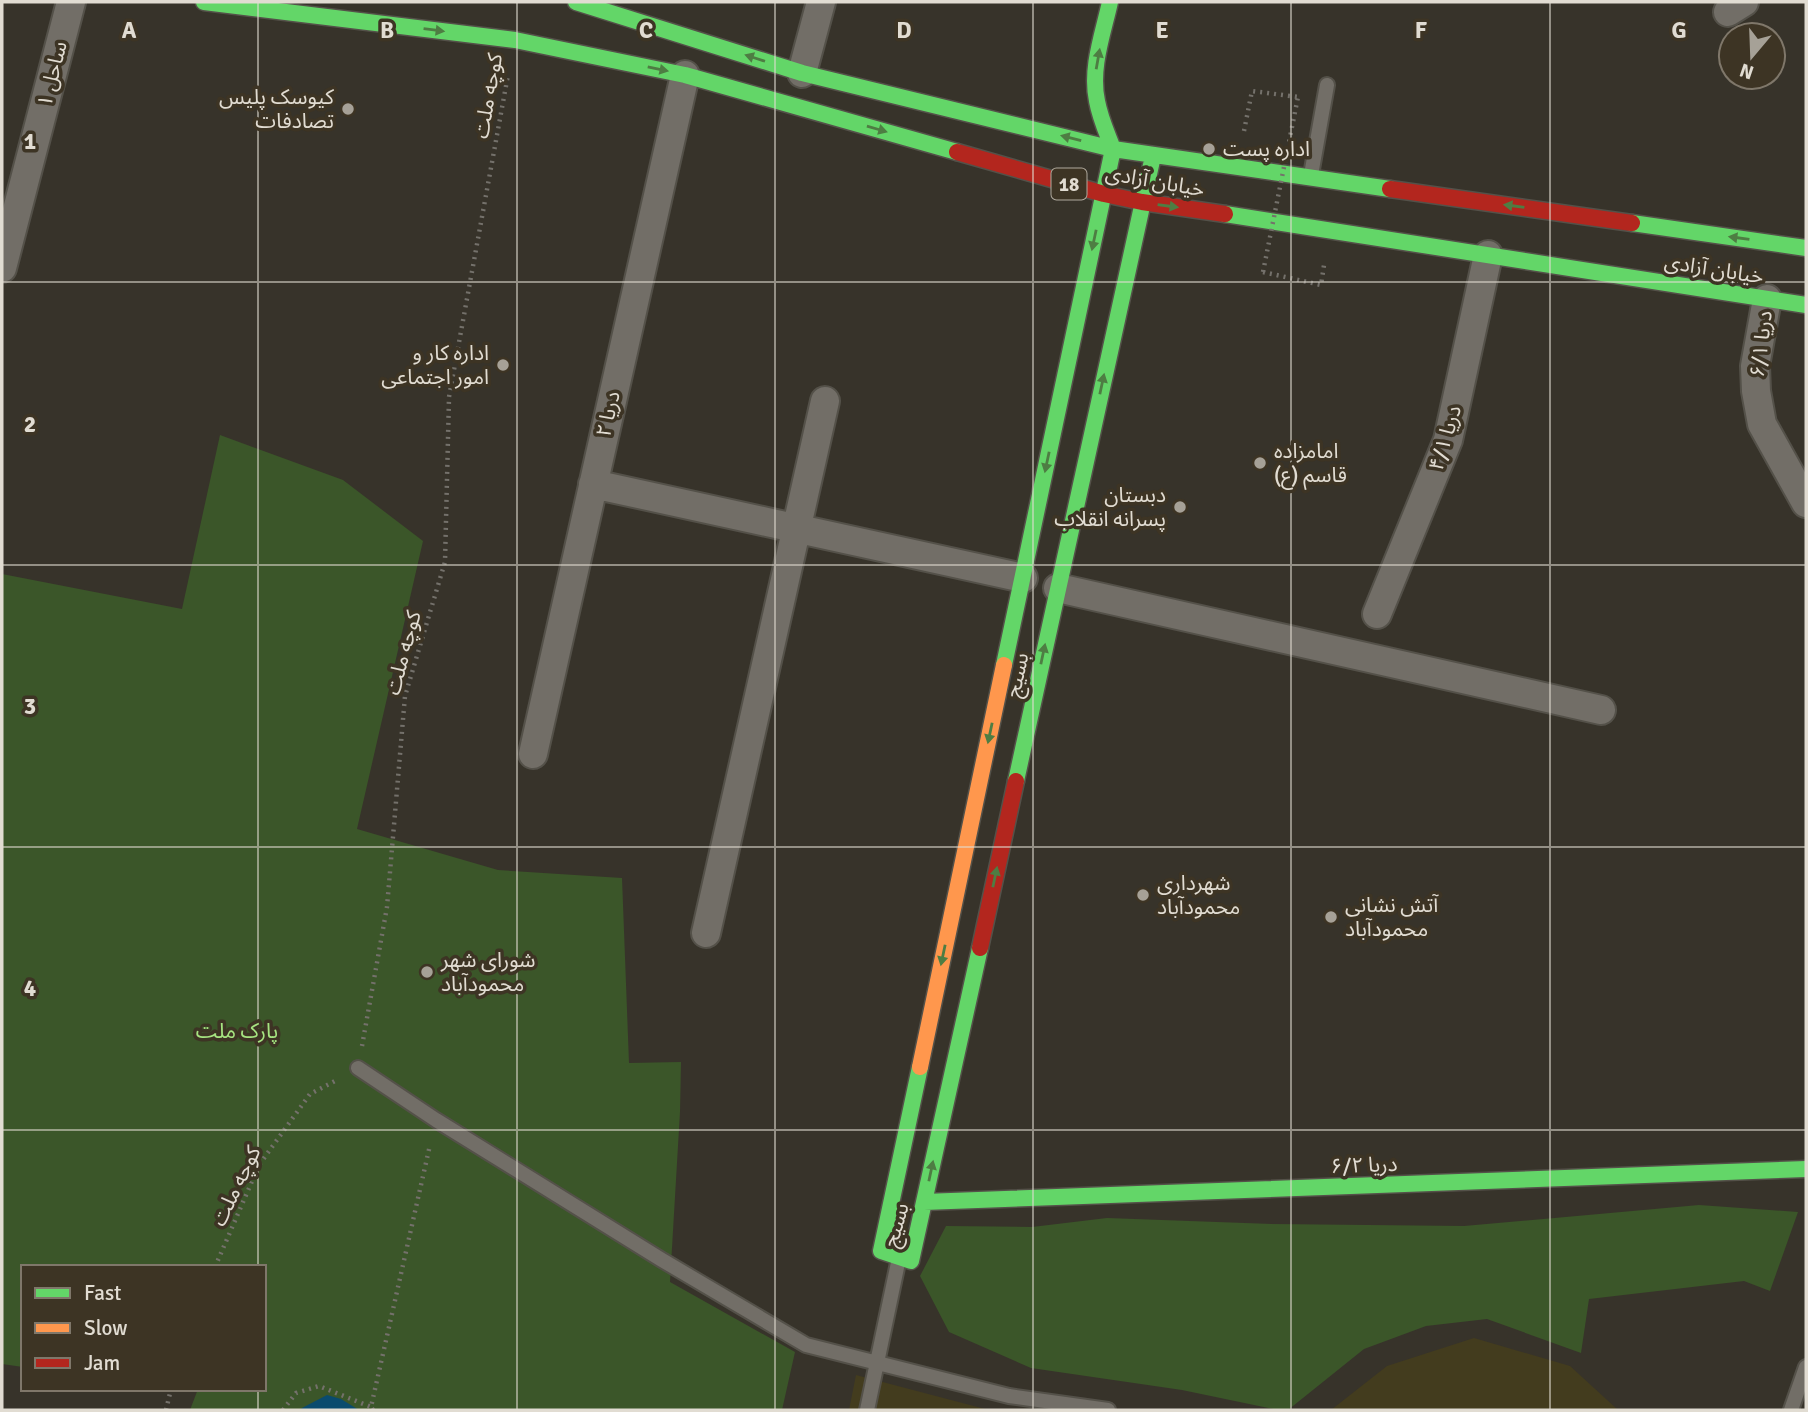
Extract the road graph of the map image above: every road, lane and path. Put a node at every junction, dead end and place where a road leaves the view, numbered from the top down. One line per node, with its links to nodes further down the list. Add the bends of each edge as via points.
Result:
1 (71, 2): 21 (street, ساحل ۱)
2 (204, 2): 7 (street, 18)
3 (576, 2): 10 (street, خیابان آزادی / 18, one-way to 3)
4 (821, 2): 10 (street)
5 (1110, 2): 14 (street, one-way to 5, via 1095,92 1096,64)
6 (358, 4): 8 (street)
7 (269, 6): 8 (street, 18)
8 (342, 20): 9 (street, خیابان آزادی / 18, one-way to 9)
9 (515, 40): 11 (street, خیابان آزادی / 18, one-way to 11); 35 (path, کوچه ملت, via 449,397 445,562 405,696 387,907)
10 (802, 73): 14 (street, خیابان آزادی / 18, one-way to 10)
11 (685, 75): 17 (street, خیابان آزادی / 18, one-way to 17); 26 (street, دریا ۲)
12 (1327, 85): 16 (lane)
13 (1252, 91): 22 (path, bridge, via 1298,97 1263,272)
14 (1113, 149): 15 (street, خیابان آزادی / 18); 17 (street, بسیج)
15 (1153, 156): 16 (street, خیابان آزادی / 18); 18 (street, بسیج)
16 (1311, 177): 19 (street, خیابان آزادی / 18, one-way to 16)
17 (1104, 194): 18 (street, خیابان آزادی / 18); 29 (street, بسیج, one-way to 29)
18 (1142, 202): 20 (street, خیابان آزادی / 18, one-way to 20); 29 (street, بسیج, one-way to 18)
19 (1806, 248)
20 (1488, 255): 23 (street, خیابان آزادی / 18); 30 (street, دریا ۴/۱, via 1448,440)
21 (2, 268)
22 (1321, 285)
23 (1767, 299): 24 (street, خیابان آزادی / 18); 27 (street, دریا ۶/۱, via 1755,366 1762,424)
24 (1806, 305)
25 (825, 401): 28 (street)
26 (593, 484): 28 (street); 32 (street, دریا ۲)
27 (1806, 503)
28 (796, 529): 29 (street); 33 (street)
29 (1040, 583): 31 (street); 34 (street, بسیج, one-way to 34); 34 (street, بسیج, one-way to 29)
30 (1377, 614)
31 (1601, 710)
32 (533, 754)
33 (706, 933)
34 (940, 1051): 38 (street, بسیج, one-way to 34); 39 (street, بسیج, via 881,1251)
35 (359, 1068): 36 (lane); 40 (path, کوچه ملت, via 310,1094 259,1166)
36 (436, 1120): 41 (lane, via 806,1345); 44 (path)
37 (1806, 1169): 38 (street, دریا ۶/۲)
38 (924, 1202): 39 (street, بسیج, via 911,1261)
39 (899, 1257): 41 (lane)
40 (216, 1265)
41 (877, 1362): 47 (lane); 48 (lane, via 1009,1396)
42 (1806, 1367): 49 (lane)
43 (171, 1391): 45 (path)
44 (372, 1409): 46 (path, via 319,1386 296,1394)
45 (166, 1410)
46 (284, 1410)
47 (867, 1410)
48 (1108, 1410)
49 (1791, 1410)

